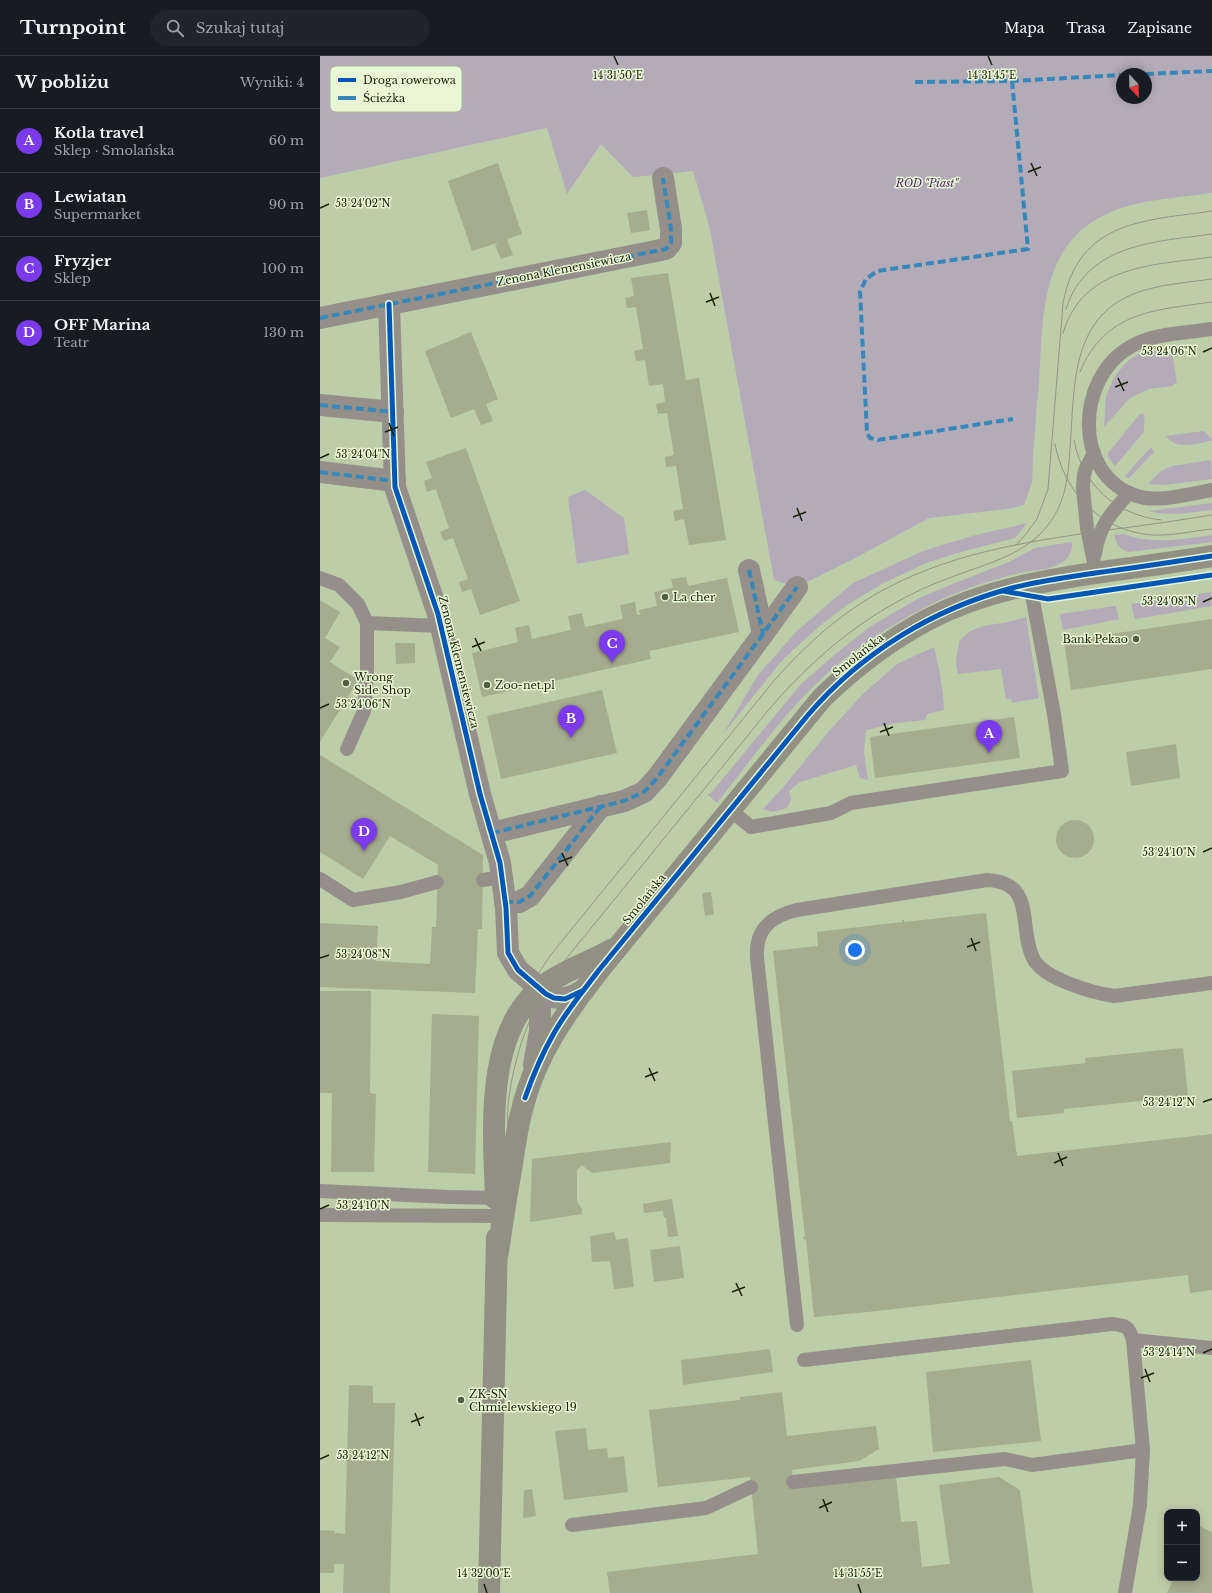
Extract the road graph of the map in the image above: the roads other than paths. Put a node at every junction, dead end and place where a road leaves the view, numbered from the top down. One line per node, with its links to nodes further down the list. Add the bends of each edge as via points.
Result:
1 (662, 178): 2 (street, Zenona Klemensiewicza, via 671,229 671,243 666,249)
2 (389, 304): 3 (street, Zenona Klemensiewicza); 6 (street, Zenona Klemensiewicza)
3 (320, 318)
4 (1212, 329): 7 (lane, via 1145,340 1130,346 1112,360 1097,383 1092,398 1089,431)
5 (320, 405): 6 (street)
6 (393, 412): 9 (street, Zenona Klemensiewicza)
7 (1094, 453): 11 (lane, via 1108,477); 13 (lane, via 1083,481 1087,528)
8 (320, 472): 9 (street)
9 (395, 481): 19 (street, Zenona Klemensiewicza)
10 (1212, 490): 11 (lane, via 1155,498 1144,498)
11 (1129, 493): 13 (lane, via 1106,519 1100,530 1096,544)
12 (1212, 556): 13 (street, Smolańska)
13 (1095, 567): 16 (street, Smolańska)
14 (749, 570): 20 (street)
15 (320, 578): 18 (lane, via 339,586 358,604)
16 (1030, 584): 23 (street, Smolańska, via 975,599 930,618 864,661 822,698); 23 (lane, via 1062,771 851,803 831,813 751,827)
17 (796, 587): 20 (street)
18 (367, 623): 19 (lane); 21 (lane, via 364,711)
19 (441, 626): 24 (street, Zenona Klemensiewicza, via 480,794)
20 (763, 634): 22 (street, via 650,786 631,799)
21 (347, 749)
22 (600, 806): 24 (street); 27 (street, via 530,896 518,902)
23 (730, 810): 28 (street, Smolańska)
24 (492, 833): 27 (street, Zenona Klemensiewicza, via 493,878)
25 (320, 879): 26 (lane, via 353,900 401,892)
26 (437, 882)
27 (506, 902): 30 (street, Zenona Klemensiewicza, via 507,946 510,956 518,970)
28 (623, 941): 30 (street, via 558,976); 31 (street, Smolańska)
29 (1212, 983): 36 (lane, via 1114,996 1060,980 1046,973 1035,961 1029,947 1022,902 1013,888 996,880 797,910 776,916 760,935 756,951)
30 (540, 989): 31 (street, Zenona Klemensiewicza, via 549,996 560,999); 32 (street, via 539,1045); 34 (street, via 524,1007 511,1029 500,1061 494,1112)
31 (584, 990): 32 (street, Smolańska, via 549,1042)
32 (525, 1098): 34 (street, Smolańska)
33 (320, 1191): 34 (lane)
34 (501, 1207): 35 (lane); 44 (street)
35 (320, 1215)
36 (797, 1325)
37 (1133, 1340): 38 (lane); 39 (lane, via 1130,1330 1123,1325 1112,1324); 40 (lane)
38 (1212, 1348)
39 (804, 1360)
40 (1143, 1450): 41 (lane, via 1032,1465 1005,1459); 45 (lane, via 1140,1505)
41 (793, 1482)
42 (751, 1487): 43 (lane, via 706,1508)
43 (572, 1525)
44 (489, 1593)
45 (1125, 1593)

